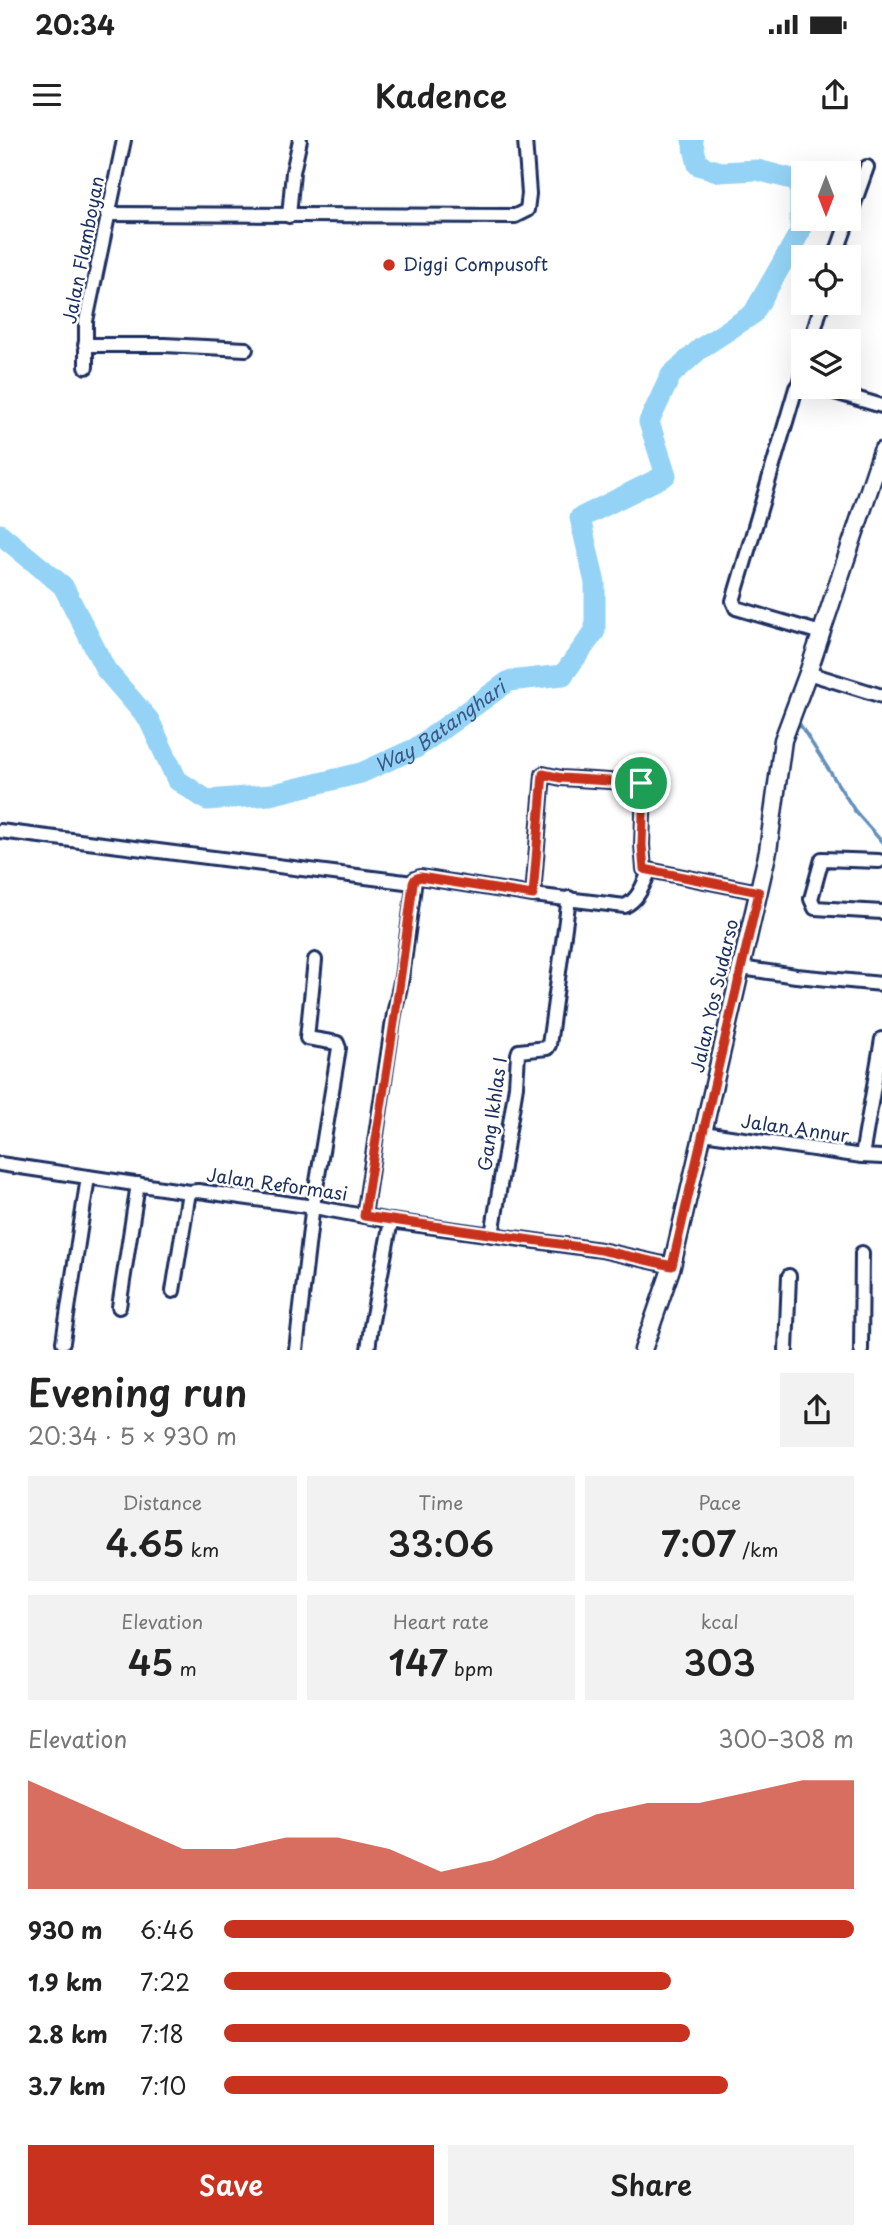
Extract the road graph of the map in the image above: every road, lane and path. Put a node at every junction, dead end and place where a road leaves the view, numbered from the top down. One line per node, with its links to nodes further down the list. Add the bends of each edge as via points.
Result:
1 (124, 140): 5 (street, Jalan Flamboyan)
2 (300, 140): 6 (street)
3 (525, 140): 6 (street, via 527,210 515,216)
4 (867, 167): 7 (street)
5 (107, 214): 6 (street); 8 (street, Jalan Flamboyan)
6 (289, 216)
7 (839, 245)
8 (85, 345): 9 (street); 10 (street, Jalan Flamboyan)
9 (246, 349)
10 (86, 368)
11 (793, 399): 15 (street, via 733,601 736,608)
12 (858, 399): 13 (street)
13 (882, 406)
14 (882, 450): 15 (street, Jalan Yos Sudarso)
15 (821, 634): 16 (street, Jalan Yos Sudarso)
16 (808, 673): 17 (street); 22 (street, Jalan Yos Sudarso, via 783,740)
17 (882, 696)
18 (0, 831): 21 (street)
19 (879, 861): 25 (street, via 822,859 811,899 815,908)
20 (649, 872): 22 (street); 23 (street, via 642,864 641,783 543,774); 24 (street, via 638,895 625,906)
21 (413, 883): 23 (street, via 420,877); 38 (street)
22 (759, 892): 27 (street, Jalan Yos Sudarso)
23 (533, 895): 24 (street)
24 (569, 898): 40 (street, Gang Ikhlas I, via 549,1045 518,1054)
25 (882, 912)
26 (315, 960): 37 (street, via 307,1038 337,1043 339,1048)
27 (741, 968): 28 (street); 30 (street, Jalan Yos Sudarso)
28 (882, 984)
29 (882, 1039): 31 (street)
30 (703, 1133): 31 (street, Jalan Annur); 42 (street, Jalan Yos Sudarso)
31 (862, 1156): 32 (street, Jalan Annur)
32 (882, 1157)
33 (0, 1164): 34 (street, Jalan Reformasi)
34 (88, 1177): 35 (street, Jalan Reformasi); 46 (street)
35 (138, 1184): 36 (street, Jalan Reformasi); 45 (street)
36 (189, 1192): 37 (street, Jalan Reformasi); 44 (street)
37 (314, 1207): 38 (street, Jalan Reformasi); 47 (street)
38 (364, 1216): 39 (street, Jalan Reformasi)
39 (391, 1221): 40 (street, Jalan Reformasi); 48 (street)
40 (492, 1235): 42 (street, Jalan Reformasi, via 601,1250)
41 (862, 1253): 51 (street)
42 (672, 1266): 49 (street, Jalan Yos Sudarso)
43 (789, 1276): 50 (street)
44 (173, 1291)
45 (119, 1307)
46 (63, 1342)
47 (296, 1350)
48 (369, 1350)
49 (643, 1350)
50 (786, 1350)
51 (860, 1350)

